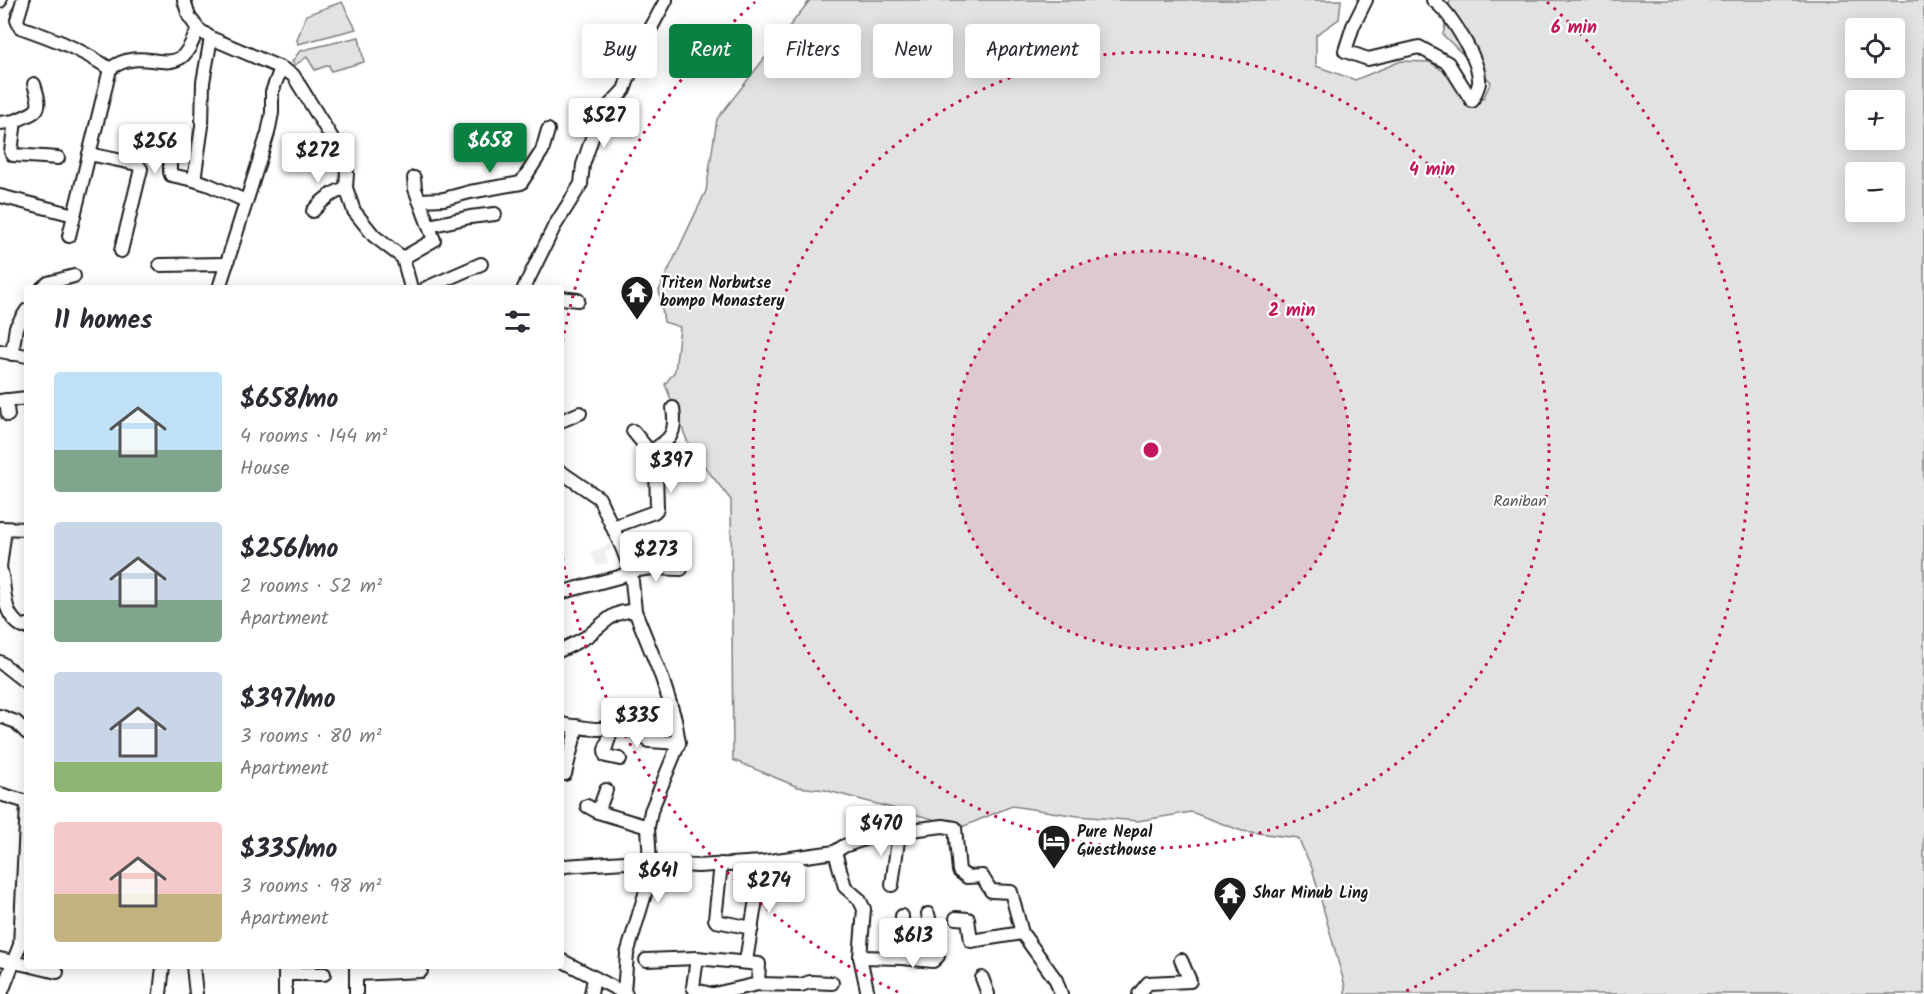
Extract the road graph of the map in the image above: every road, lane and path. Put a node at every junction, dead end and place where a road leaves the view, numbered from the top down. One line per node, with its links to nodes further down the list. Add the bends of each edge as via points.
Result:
1 (23, 0): 9 (street, via 17,20 20,27 62,41)
2 (184, 0): 6 (street)
3 (666, 0): 38 (street, via 638,52 624,90 605,110 583,165 581,184)
4 (1366, 0): 5 (street, via 1345,51 1368,59 1419,47 1448,63 1472,101 1479,83 1477,66 1457,29)
5 (1433, 0)
6 (198, 29): 7 (street); 9 (street, via 180,58 139,58)
7 (211, 38): 8 (street); 18 (street)
8 (282, 68): 19 (street, via 297,81 343,156); 22 (street, via 272,92 268,133)
9 (110, 69): 14 (street)
10 (34, 84): 11 (street, via 37,109)
11 (15, 121): 12 (street); 15 (street, via 13,155)
12 (0, 123)
13 (548, 130): 21 (street, via 542,151 520,183 444,199)
14 (89, 154): 25 (street); 28 (street, via 137,164 141,169)
15 (58, 158)
16 (170, 159): 18 (street, via 171,175)
17 (414, 178): 21 (street)
18 (194, 180): 22 (street)
19 (346, 188): 23 (street, via 332,193); 29 (street, via 354,211 375,236)
20 (0, 195): 25 (street)
21 (419, 200): 26 (street)
22 (246, 201): 30 (street)
23 (314, 211)
24 (495, 214): 26 (street)
25 (74, 215): 27 (street)
26 (429, 226): 29 (street, via 434,240)
27 (69, 236)
28 (121, 251)
29 (403, 258): 36 (street)
30 (227, 264): 32 (street); 35 (street)
31 (480, 264): 37 (street)
32 (160, 265)
33 (74, 276): 34 (street)
34 (46, 285)
35 (220, 285)
36 (410, 285)
37 (433, 285)
38 (525, 285)
39 (564, 298): 40 (street)
40 (578, 300)
41 (24, 315): 42 (street)
42 (6, 352): 43 (street)
43 (24, 355)
44 (24, 398): 45 (street)
45 (3, 401): 48 (street)
46 (673, 408): 51 (street, via 673,432)
47 (580, 413): 49 (street)
48 (8, 415)
49 (564, 420)
50 (633, 431): 51 (street)
51 (650, 452): 53 (street, via 657,472 657,508)
52 (564, 474): 53 (street, via 599,498)
53 (613, 527): 58 (street)
54 (3, 528): 55 (street); 56 (street)
55 (24, 529)
56 (0, 568): 61 (street, via 6,607)
57 (681, 569): 58 (street)
58 (630, 571): 59 (street); 60 (street)
59 (564, 592)
60 (635, 611): 62 (street, via 623,610); 70 (street, via 662,678)
61 (24, 626)
62 (564, 648)
63 (0, 662): 64 (street)
64 (24, 681)
65 (0, 716): 69 (street)
66 (564, 724): 67 (street)
67 (577, 726): 68 (street); 72 (street)
68 (613, 726): 70 (street, via 641,724 649,741); 71 (street, via 605,754)
69 (24, 730)
70 (679, 743): 76 (street)
71 (620, 759)
72 (565, 774)
73 (606, 790): 76 (street, via 592,809)
74 (0, 794): 75 (street)
75 (24, 803)
76 (648, 827): 80 (street)
77 (899, 833): 78 (street, via 879,834); 83 (street); 89 (street, via 943,826 955,828 959,871 967,877 982,876 991,891 1011,892)
78 (835, 852): 79 (street); 90 (street, via 845,887 860,899 864,909)
79 (762, 862): 81 (street); 88 (street)
80 (650, 864): 81 (street); 82 (street); 114 (street, via 627,954)
81 (721, 864): 88 (street, via 715,919)
82 (564, 866)
83 (892, 885)
84 (24, 896): 98 (street, via 20,945)
85 (928, 914): 92 (street, via 938,956 933,961)
86 (902, 916): 92 (street)
87 (956, 918): 89 (street, via 968,919 971,942)
88 (752, 928): 97 (street)
89 (1022, 933): 124 (street, via 1056,980)
90 (860, 957): 92 (street); 122 (street)
91 (697, 958): 94 (street); 97 (street); 121 (street, via 693,987)
92 (902, 958)
93 (0, 959): 98 (street)
94 (646, 960)
95 (1181, 960): 112 (street, via 1190,981)
96 (564, 961): 109 (street)
97 (746, 961): 113 (street, via 760,965)
98 (14, 962): 99 (street); 115 (street)
99 (24, 964)
100 (44, 969): 107 (street)
101 (163, 969): 116 (street)
102 (193, 969): 117 (street)
103 (390, 969): 105 (street); 106 (street)
104 (285, 970): 108 (street); 118 (street)
105 (356, 970): 119 (street)
106 (421, 971)
107 (57, 972)
108 (324, 974)
109 (594, 978): 114 (street); 120 (street)
110 (982, 978): 123 (street)
111 (832, 983): 113 (street)
112 (1148, 983): 125 (street); 126 (street)
113 (758, 984): 121 (street)
114 (625, 993)
115 (2, 994)
116 (160, 994)
117 (196, 994)
118 (285, 994)
119 (356, 994)
120 (591, 994)
121 (712, 994)
122 (868, 994)
123 (988, 994)
124 (1061, 994)
125 (1139, 994)
126 (1156, 994)

